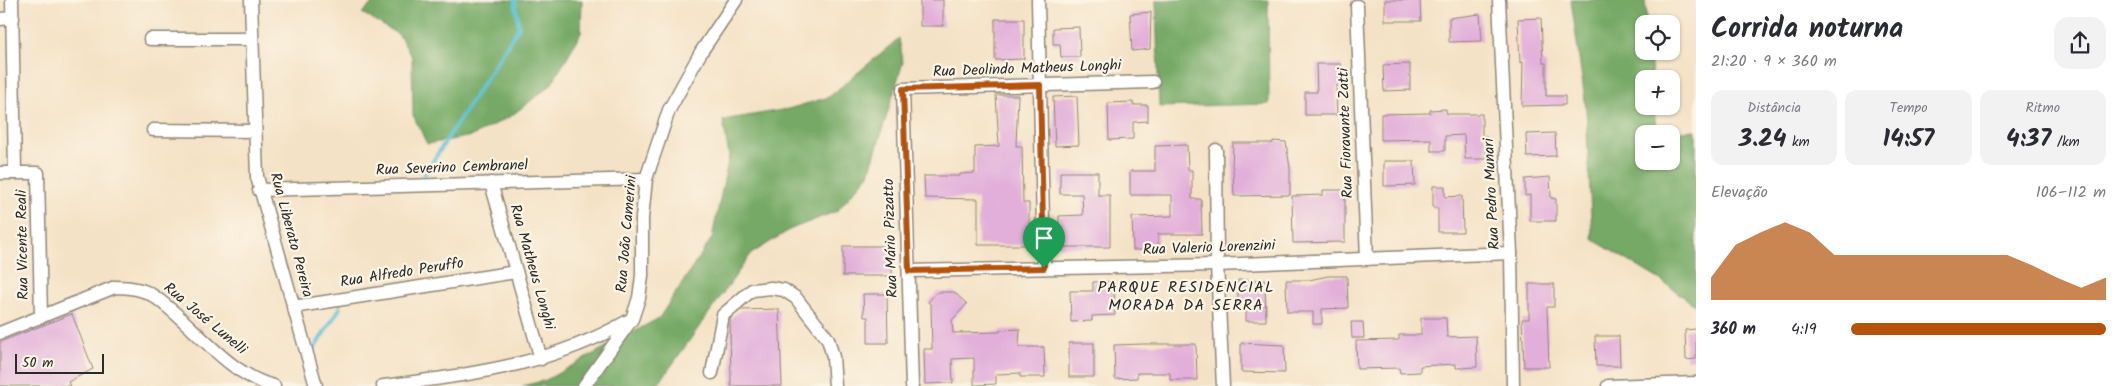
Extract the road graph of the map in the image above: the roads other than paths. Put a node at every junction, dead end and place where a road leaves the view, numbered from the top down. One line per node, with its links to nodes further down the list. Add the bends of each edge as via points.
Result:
1 (12, 0): 7 (street)
2 (251, 0): 9 (street, Rua Liberato Pereira)
3 (736, 0): 18 (street, Rua João Camerini, via 669,110)
4 (1038, 0): 11 (street)
5 (1499, 0): 21 (street, Rua Pedro Munari)
6 (1358, 6): 22 (street, Rua Fioravante Zatti)
7 (6, 18): 16 (street)
8 (150, 39): 9 (street)
9 (252, 39): 14 (street, Rua Liberato Pereira)
10 (1153, 82): 11 (street, Rua Deolindo Matheus Longhi)
11 (1040, 85): 12 (street, Rua Deolindo Matheus Longhi); 24 (street)
12 (903, 89): 25 (street, Rua Mário Pizzatto)
13 (153, 130): 14 (street)
14 (255, 131): 20 (street, Rua Liberato Pereira)
15 (1216, 150): 23 (street)
16 (15, 173): 17 (street); 28 (street, Rua Vicente Reali, via 38,173)
17 (0, 174)
18 (646, 179): 19 (street, Rua Severino Cembranel); 29 (street, Rua João Camerini, via 642,276)
19 (491, 183): 20 (street, Rua Severino Cembranel); 26 (street, Rua Matheus Longhi)
20 (259, 190): 27 (street, Rua Liberato Pereira)
21 (1511, 253): 22 (street, Rua Valerio Lorenzini); 41 (street, Rua Pedro Munari)
22 (1367, 258): 23 (street, Rua Valerio Lorenzini)
23 (1217, 265): 24 (street, Rua Valerio Lorenzini); 40 (street)
24 (1044, 268): 25 (street, Rua Valerio Lorenzini)
25 (909, 271): 39 (street, Rua Mário Pizzatto)
26 (516, 272): 27 (street, Rua Alfredo Peruffo); 31 (street, Rua Matheus Longhi)
27 (293, 306): 35 (street, Rua Liberato Pereira)
28 (41, 317): 30 (street, Rua José Lunelli); 34 (street, Rua José Lunelli, via 115,287 132,287 151,294 237,369)
29 (632, 318): 31 (street, via 600,337); 37 (street, Rua João Camerini)
30 (0, 332)
31 (541, 359): 36 (street, via 484,373)
32 (712, 373): 38 (street, via 723,315 752,290 771,288 784,290 796,298 828,339)
33 (1696, 383): 42 (street)
34 (274, 386)
35 (316, 386)
36 (383, 386)
37 (584, 386)
38 (835, 386)
39 (912, 386)
40 (1223, 386)
41 (1513, 386)
42 (1608, 386)

